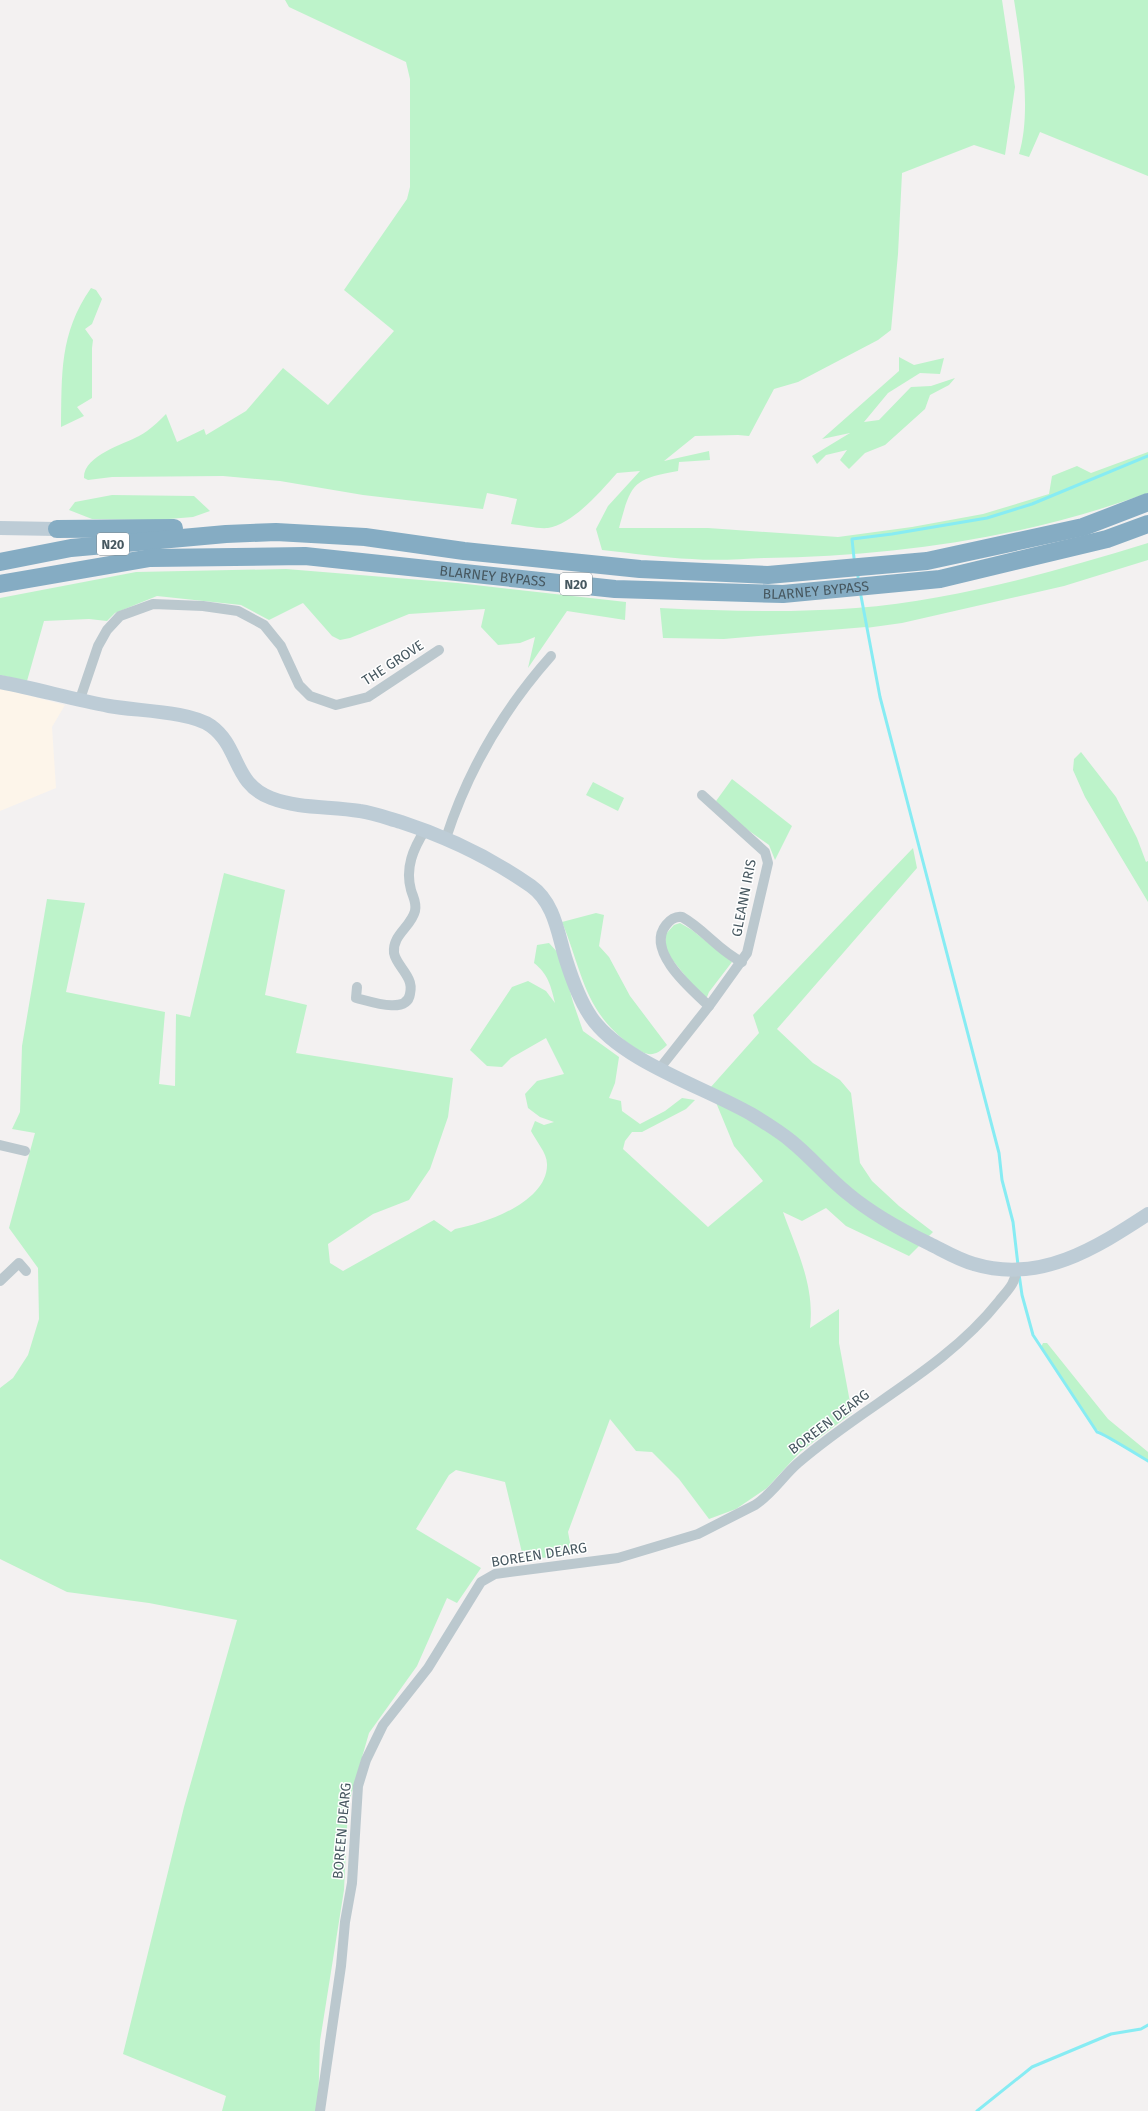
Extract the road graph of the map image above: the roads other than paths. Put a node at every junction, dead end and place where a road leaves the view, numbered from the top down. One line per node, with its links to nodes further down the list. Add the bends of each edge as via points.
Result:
1 (1148, 502): 5 (highway, BLARNEY BYPASS / N20, via 1083,527 927,561 768,575 606,566 365,537 276,532)
2 (1148, 524): 7 (highway, BLARNEY BYPASS / N20, via 1107,539 940,579 783,594 615,588 305,556 150,558)
3 (0, 528): 4 (street)
4 (57, 529): 5 (highway, N20, via 197,528)
5 (226, 534): 6 (highway, N20, via 71,548)
6 (0, 562)
7 (0, 584)
8 (439, 650): 11 (street, THE GROVE, via 368,697 336,705 310,696 299,685 281,646 264,625 238,611 203,606 153,604 120,616 106,630)
9 (551, 656): 14 (street, via 515,700 479,758 464,789)
10 (0, 682): 11 (street)
11 (80, 700): 13 (street, via 201,720 212,727 228,746 244,780 258,793 271,798 286,803 362,811)
12 (702, 795): 15 (street, GLEANN IRIS, via 765,852 767,858 757,913 747,953)
13 (425, 830): 14 (street); 16 (street, via 414,846 408,877 416,909 412,920 397,937 394,953 410,981 410,998 396,1006 356,998)
14 (446, 838): 18 (street, via 535,889 551,912 566,960 590,1017 607,1036)
15 (742, 962): 17 (street, GLEANN IRIS); 17 (street, GLEANN IRIS, via 682,917 667,924 660,941 662,951 694,993)
16 (357, 987)
17 (710, 1006): 18 (street, GLEANN IRIS)
18 (660, 1068): 22 (street, via 750,1113 791,1141 862,1206 918,1238 975,1265)
19 (0, 1144): 20 (street)
20 (26, 1152)
21 (1148, 1214): 22 (street, via 1086,1252 1050,1265)
22 (1019, 1270): 25 (street, BOREEN DEARG, via 1008,1289 987,1315 957,1346 798,1462 764,1499 755,1505 698,1534 618,1558 494,1574 481,1582 428,1668 383,1725 366,1760 358,1786 352,1883)
23 (26, 1271): 24 (street, via 19,1263)
24 (0, 1281)
25 (320, 2111)

